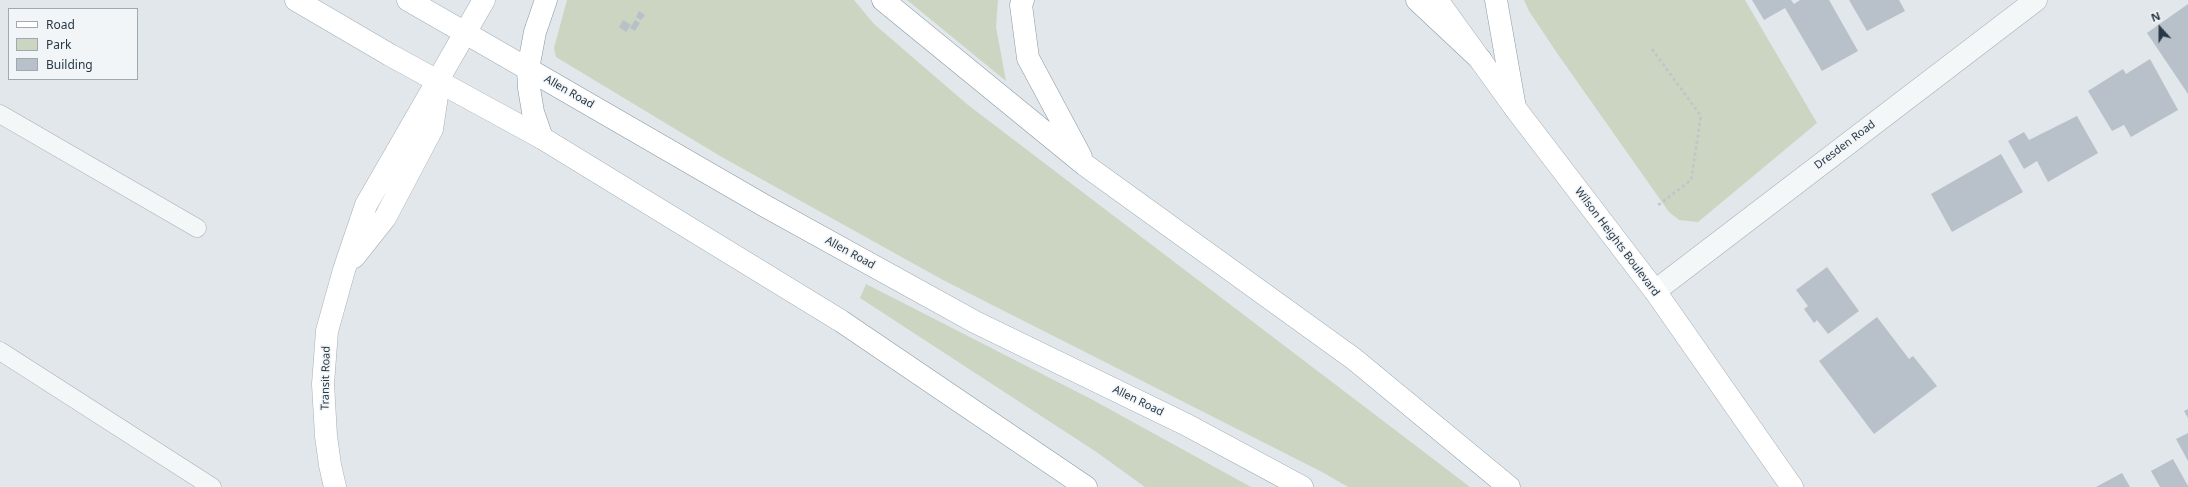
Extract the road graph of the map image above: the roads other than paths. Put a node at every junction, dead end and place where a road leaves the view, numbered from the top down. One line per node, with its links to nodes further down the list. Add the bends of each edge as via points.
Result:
1 (296, 0): 14 (main road)
2 (408, 0): 11 (main road, Allen Road)
3 (484, 0): 11 (main road, Transit Road)
4 (546, 0): 13 (main road, via 535,32)
5 (883, 0): 18 (main road)
6 (1022, 0): 18 (main road, via 1028,58)
7 (1417, 0): 12 (main road)
8 (1437, 0): 12 (main road, Wilson Heights Boulevard)
9 (1496, 0): 15 (main road)
10 (2036, 0): 20 (street, Dresden Road)
11 (466, 33): 13 (main road, Allen Road); 14 (main road, Transit Road)
12 (1481, 60): 15 (main road, Wilson Heights Boulevard)
13 (528, 69): 17 (main road, via 533,112); 25 (main road, Allen Road, via 765,206 975,322 1187,425)
14 (439, 82): 17 (main road); 23 (main road, Transit Road, via 432,129 385,218 344,270 327,331 323,384 328,451)
15 (1515, 108): 20 (main road, Wilson Heights Boulevard)
16 (0, 114): 19 (lane)
17 (542, 138): 24 (main road, via 841,321)
18 (1085, 165): 26 (main road, via 1354,359)
19 (197, 228)
20 (1655, 291): 27 (main road, Wilson Heights Boulevard)
21 (0, 351): 22 (lane)
22 (212, 487)
23 (335, 487)
24 (1086, 487)
25 (1302, 487)
26 (1509, 487)
27 (1792, 487)

